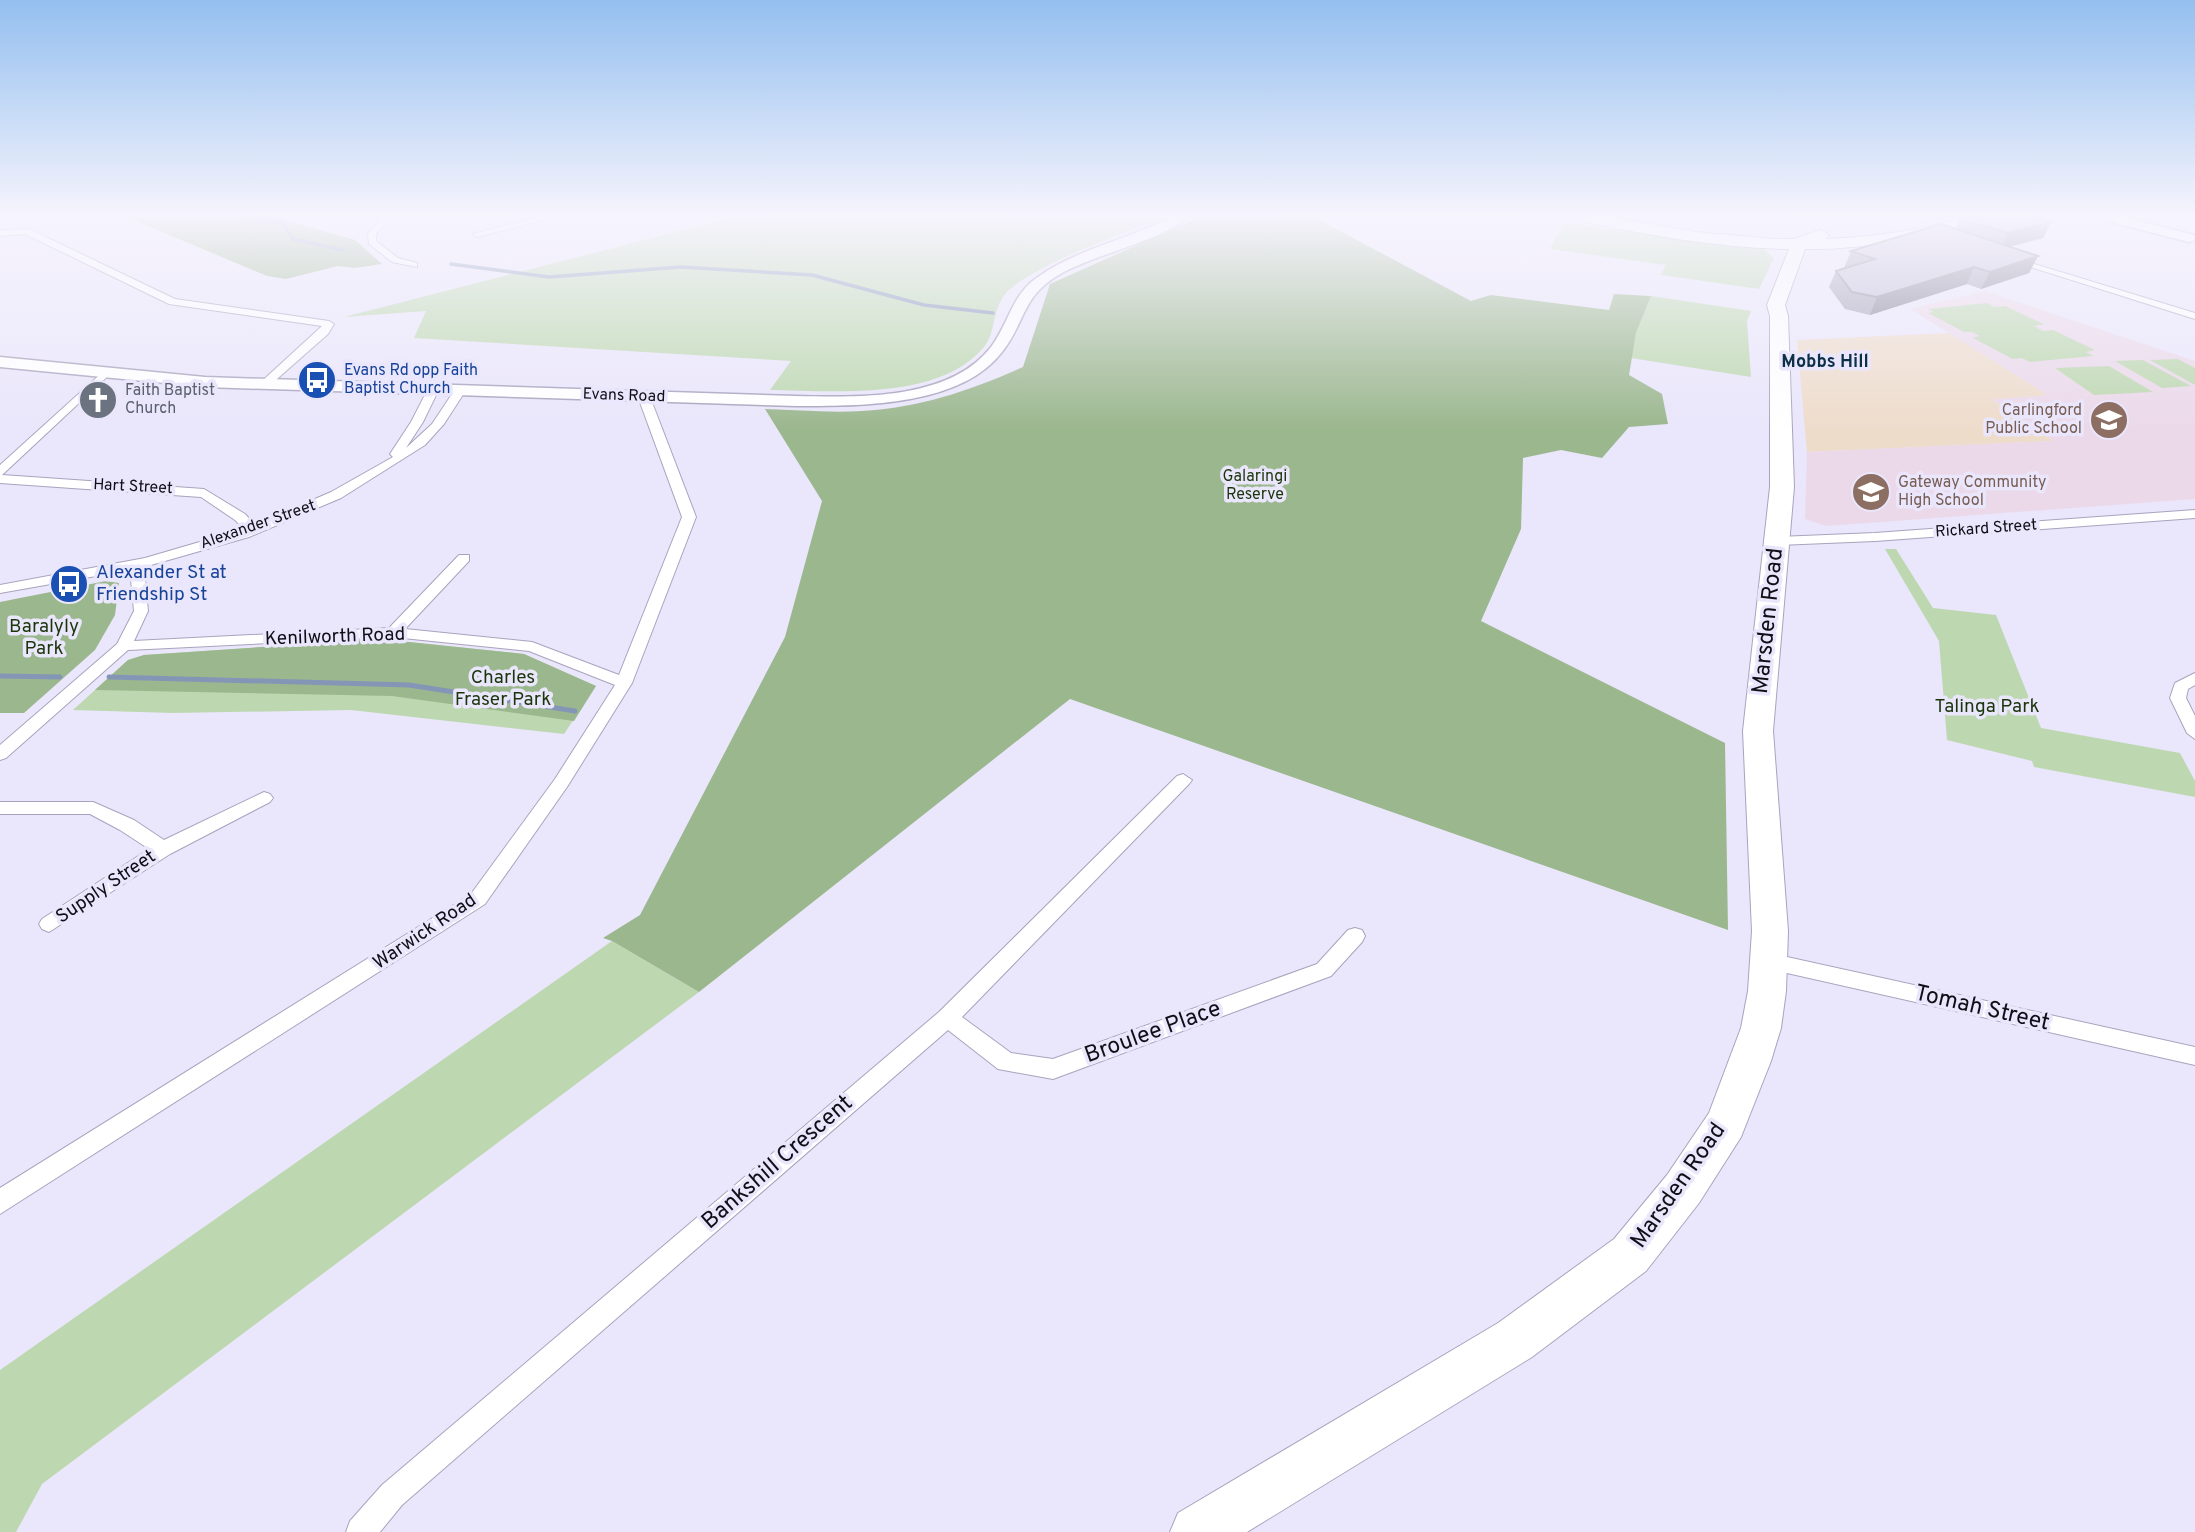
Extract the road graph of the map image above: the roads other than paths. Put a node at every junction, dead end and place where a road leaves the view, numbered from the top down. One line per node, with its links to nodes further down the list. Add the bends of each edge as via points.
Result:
1 (143, 287): 10 (street, via 173,302 329,324)
2 (1035, 287): 13 (street, Evans Road, via 1021,301 988,361 940,386 862,401)
3 (1782, 287): 6 (highway, Marsden Road, via 1776,305)
4 (1796, 287): 6 (highway, via 1788,308)
5 (2104, 287): 7 (street)
6 (1779, 316): 19 (highway, Marsden Road, via 1782,468)
7 (2195, 316)
8 (0, 362): 9 (street, Evans Road)
9 (105, 373): 10 (street, Evans Road); 15 (street)
10 (265, 384): 11 (street, Evans Road)
11 (433, 389): 12 (street, Evans Road); 14 (street, Alexander Street, via 409,436)
12 (460, 390): 13 (street, Evans Road); 14 (street, Alexander Street, via 438,425)
13 (644, 397): 26 (street, Warwick Road, via 689,517)
14 (385, 467): 18 (street, Alexander Street, via 334,498)
15 (0, 472)
16 (0, 479): 18 (street, Hart Street, via 204,493)
17 (2195, 514): 19 (street, Rickard Street)
18 (252, 530): 21 (street, Alexander Street)
19 (1777, 541): 35 (highway, Marsden Road, via 1758,731)
20 (464, 558): 23 (street)
21 (137, 563): 22 (street, Alexander Street); 24 (street, via 141,611)
22 (0, 589)
23 (393, 632): 24 (street, Kenilworth Road); 26 (street, Kenilworth Road, via 532,647)
24 (124, 646): 28 (street)
25 (2195, 678): 27 (street, via 2181,687 2178,698)
26 (624, 683): 38 (street, Warwick Road, via 561,783 478,899)
27 (2195, 733)
28 (0, 754)
29 (1183, 780): 36 (street, Bankshill Crescent)
30 (264, 798): 32 (street, Supply Street)
31 (0, 808): 32 (street, Supply Street, via 93,808)
32 (163, 849): 33 (street, Supply Street)
33 (49, 924)
34 (1354, 936): 36 (street, Broulee Place, via 1324,970 1053,1069 1006,1062)
35 (1769, 961): 37 (street, Tomah Street); 40 (highway, Marsden Road, via 1761,1028 1726,1124 1683,1189 1630,1255 1516,1340)
36 (947, 1018): 39 (street, Bankshill Crescent, via 392,1495)
37 (2195, 1056)
38 (0, 1202)
39 (360, 1532)
40 (1197, 1532)

